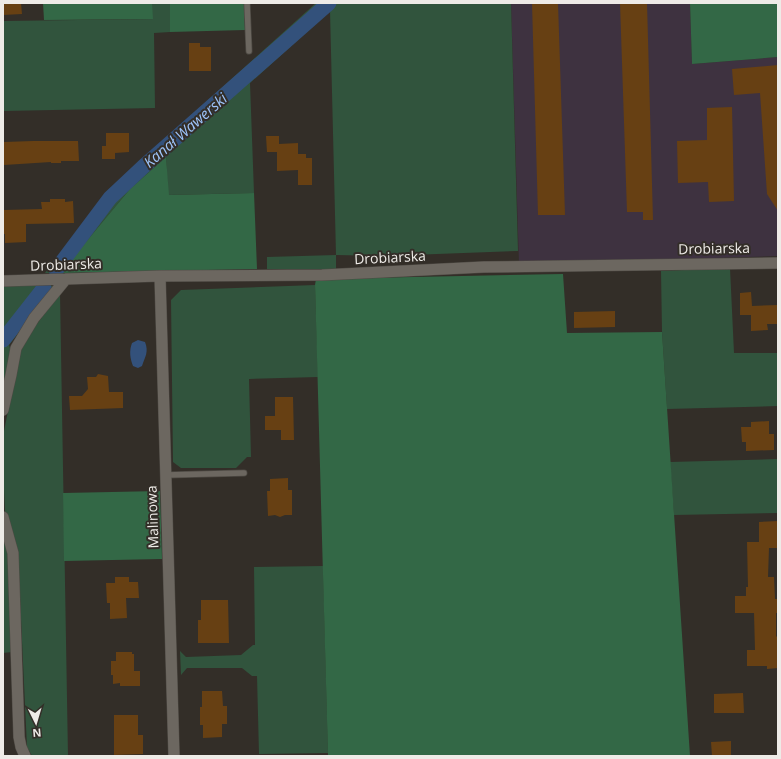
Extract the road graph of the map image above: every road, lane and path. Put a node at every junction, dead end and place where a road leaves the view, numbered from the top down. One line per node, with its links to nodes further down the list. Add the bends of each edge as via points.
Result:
1 (248, 3): 2 (lane)
2 (249, 51)
3 (778, 263): 4 (street, Drobiarska, via 484,268 322,275)
4 (160, 276): 5 (street, Drobiarska); 9 (street, Malinowa)
5 (66, 279): 6 (street, Drobiarska); 7 (street, via 34,318 16,348)
6 (3, 281)
7 (3, 410)
8 (244, 473): 9 (lane)
9 (166, 475): 12 (street, Malinowa)
10 (3, 517): 11 (street, via 13,553 19,737)
11 (24, 756)
12 (174, 756)

